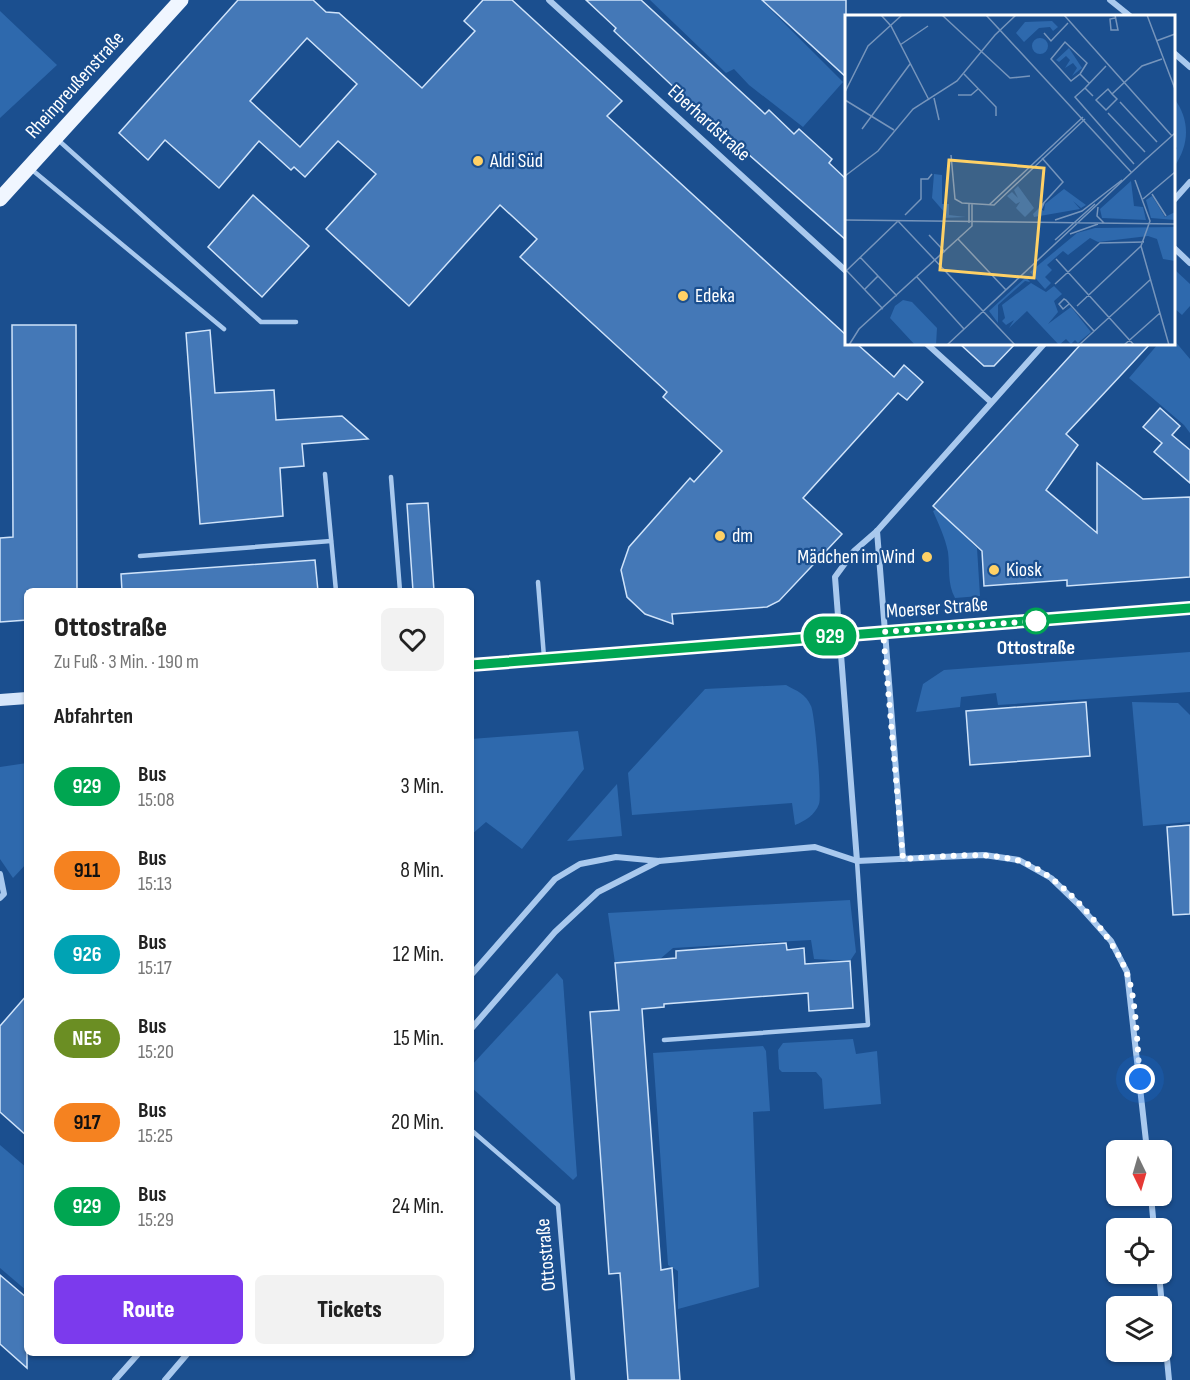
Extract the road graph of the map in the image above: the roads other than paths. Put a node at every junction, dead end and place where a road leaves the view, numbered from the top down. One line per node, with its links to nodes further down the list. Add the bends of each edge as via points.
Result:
1 (181, 0): 7 (main road, Rheinpreußenstraße)
2 (549, 0): 14 (street, Eberhardstraße)
3 (1110, 0): 4 (street)
4 (1129, 15)
5 (1175, 55): 6 (street)
6 (1190, 67)
7 (56, 138): 8 (main road, Rheinpreußenstraße); 15 (lane, via 261,322)
8 (29, 167): 11 (main road, Rheinpreußenstraße); 16 (lane)
9 (1190, 182): 10 (street)
10 (1175, 198)
11 (0, 199)
12 (1175, 250): 13 (street)
13 (1190, 263)
14 (845, 270)
15 (296, 322)
16 (224, 329)
17 (928, 345): 19 (street)
18 (1043, 345): 19 (street)
19 (991, 402): 22 (street)
20 (325, 474): 23 (lane)
21 (391, 477): 27 (lane)
22 (877, 531): 29 (street); 30 (street, via 835,577)
23 (332, 541): 24 (lane); 26 (lane)
24 (140, 556)
25 (538, 582): 31 (lane)
26 (336, 588)
27 (400, 588)
28 (1190, 608): 29 (main road, Moerser Straße)
29 (883, 632): 30 (main road, Moerser Straße); 35 (street)
30 (838, 636): 31 (main road, Moerser Straße); 37 (street)
31 (545, 659): 32 (main road, Moerser Straße)
32 (474, 665)
33 (24, 698): 34 (main road)
34 (0, 700)
35 (903, 859): 37 (street); 44 (street, via 984,855 1019,860 1051,878 1111,940 1129,982)
36 (659, 861): 37 (street, via 815,847); 40 (street, via 616,857 580,864 555,879); 41 (street, via 598,892 555,932)
37 (857, 861): 42 (lane, via 868,1025)
38 (0, 874): 39 (street, via 4,894)
39 (0, 898)
40 (474, 972)
41 (474, 1026)
42 (664, 1040)
43 (474, 1133): 50 (lane, Ottostraße, via 558,1205)
44 (1146, 1140)
45 (1160, 1284): 51 (street)
46 (136, 1356): 48 (street)
47 (185, 1356): 49 (street)
48 (115, 1380)
49 (165, 1380)
50 (573, 1380)
51 (1169, 1380)

